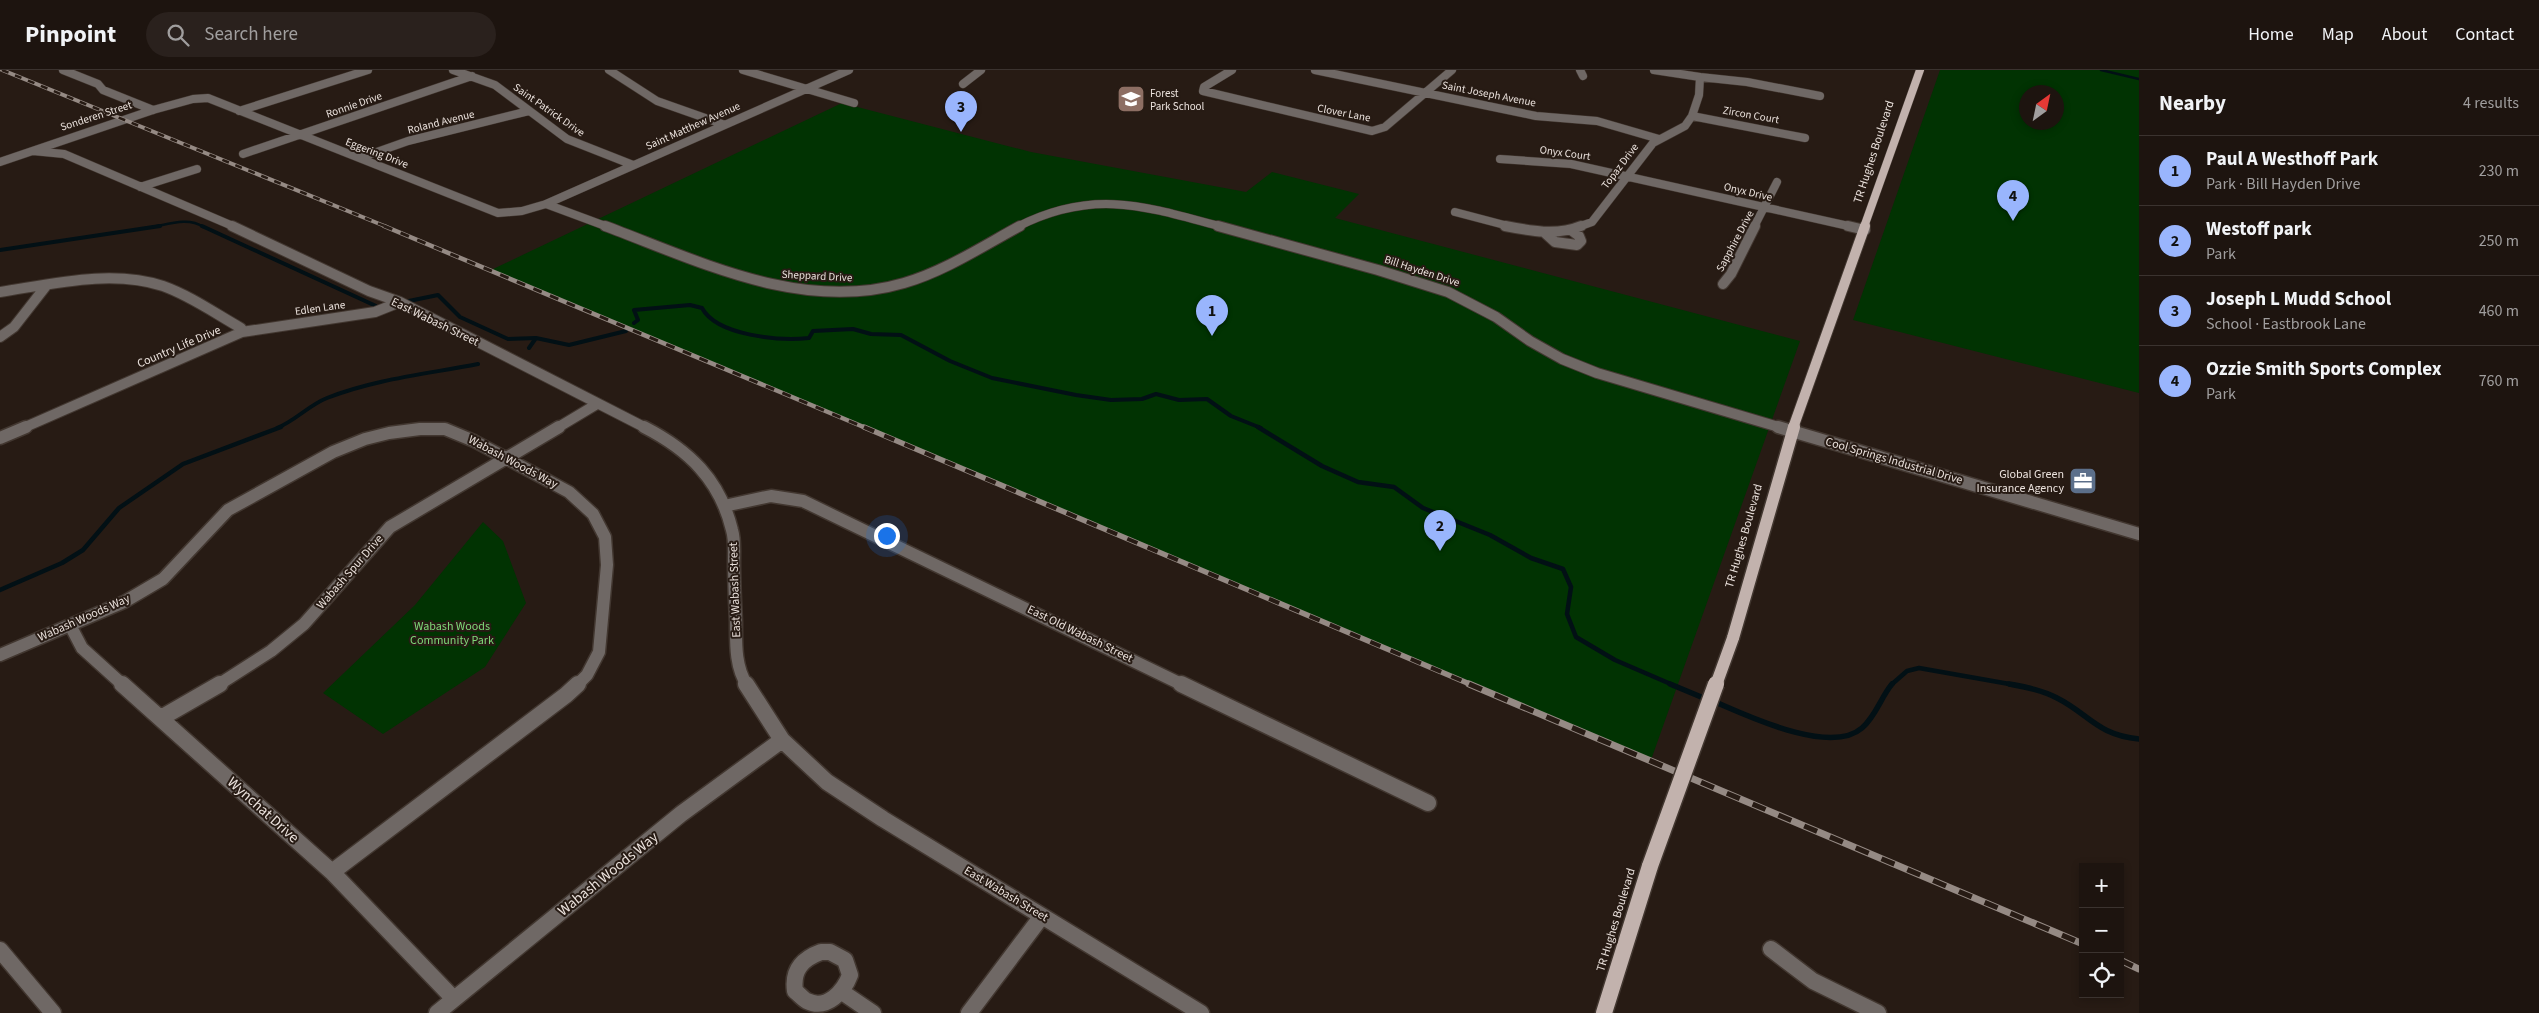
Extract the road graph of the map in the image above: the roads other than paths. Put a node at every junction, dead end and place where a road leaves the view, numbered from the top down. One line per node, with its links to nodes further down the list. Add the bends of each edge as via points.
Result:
1 (63, 70): 21 (street)
2 (368, 70): 22 (street)
3 (453, 70): 13 (street, Saint Patrick Drive)
4 (609, 70): 25 (street, via 663,104)
5 (743, 70): 16 (street)
6 (849, 70): 16 (street, Saint Matthew Avenue)
7 (981, 70): 15 (street)
8 (1232, 70): 17 (street, Clover Lane, via 1204,87 1203,92 1372,131 1385,127)
9 (1315, 70): 17 (street, Saint Joseph Avenue)
10 (1452, 70): 17 (street, Clover Lane)
11 (1654, 70): 14 (street)
12 (1920, 70): 44 (main road, TR Hughes Boulevard)
13 (472, 76): 23 (street, Saint Patrick Drive, via 495,85); 26 (street, Ronnie Drive)
14 (1700, 77): 18 (street, via 1756,83); 24 (street)
15 (963, 84)
16 (806, 89): 20 (street); 25 (street, Saint Matthew Avenue)
17 (1425, 93): 28 (street, Saint Joseph Avenue, via 1536,116 1597,121)
18 (1820, 96)
19 (202, 98): 21 (street, Sonderen Street); 22 (street, Eggering Drive)
20 (854, 103)
21 (153, 110): 29 (street, Sonderen Street)
22 (239, 111): 26 (street, Eggering Drive)
23 (529, 111): 31 (street, Roland Avenue, via 408,141); 34 (street, Saint Patrick Drive, via 567,139)
24 (1692, 116): 27 (street, Zircon Court); 28 (street, Topaz Drive, via 1685,126)
25 (725, 125): 34 (street, Saint Matthew Avenue)
26 (299, 135): 30 (street, Ronnie Drive); 31 (street, Eggering Drive)
27 (1805, 138)
28 (1658, 139): 36 (street, Topaz Drive)
29 (33, 151): 33 (street, Sonderen Street); 38 (street, East Wabash Street, via 64,154)
30 (243, 154)
31 (360, 158): 39 (street, Eggering Drive, via 498,213 520,212)
32 (1500, 159): 36 (street, Onyx Court, via 1571,164)
33 (0, 162)
34 (633, 165): 39 (street, Saint Matthew Avenue)
35 (197, 169): 38 (street)
36 (1626, 176): 40 (street, Onyx Drive); 43 (street, Topaz Drive, via 1592,222)
37 (1777, 182): 40 (street, Sapphire Drive)
38 (140, 186): 49 (street, East Wabash Street, via 369,291)
39 (546, 204): 41 (street, Sheppard Drive, via 744,278 777,286 830,290 899,285 941,268)
40 (1765, 208): 44 (street, Onyx Drive); 46 (street, Sapphire Drive)
41 (1054, 210): 53 (street, Bill Hayden Drive, via 1105,202 1148,207 1423,283 1472,302 1562,359 1597,373)
42 (1455, 212): 45 (street, Topaz Drive, via 1501,226)
43 (1571, 230): 45 (street, Topaz Drive); 45 (street, Topaz Drive, via 1581,241 1577,245 1555,242)
44 (1865, 230): 53 (main road, TR Hughes Boulevard)
45 (1544, 232)
46 (1723, 284)
47 (46, 286): 48 (street, Country Life Drive); 50 (street, Country Life Drive, via 129,280 153,283 241,328); 51 (street, via 14,327)
48 (0, 292)
49 (400, 302): 50 (street, Edlen Lane, via 375,312); 52 (street, East Wabash Street)
50 (242, 332): 54 (street, Country Life Drive)
51 (0, 337)
52 (597, 404): 55 (street, Wabash Spur Drive); 56 (street, East Wabash Street, via 666,438 688,454 704,472)
53 (1792, 432): 57 (street, Cool Springs Industrial Drive); 74 (main road, TR Hughes Boulevard, bridge, via 1732,638 1650,866)
54 (0, 438)
55 (507, 458): 58 (street, Wabash Woods Way, via 445,429 420,429 365,439 333,452 228,510 163,579 124,602); 60 (street, Wabash Spur Drive, via 390,527 328,600 292,636); 63 (street, Wabash Woods Way, via 569,492 593,514 605,537 607,565 599,652 587,675 566,695)
56 (724, 506): 61 (street, East Wabash Street, via 733,532 740,674); 62 (street, East Old Wabash Street, via 771,496 803,501)
57 (2139, 534)
58 (70, 625): 59 (street, Wabash Woods Way); 60 (street, Wynchat Drive, via 82,648)
59 (0, 654)
60 (161, 718): 63 (street, Wynchat Drive)
61 (782, 740): 64 (street, East Wabash Street, via 827,782); 68 (street, Wabash Woods Way, via 680,814)
62 (1428, 803)
63 (332, 872): 68 (street, Wynchat Drive)
64 (1042, 916): 72 (street); 73 (street, East Wabash Street)
65 (0, 950): 69 (street)
66 (1771, 950): 75 (street, via 1813,981)
67 (842, 992): 71 (street)
68 (454, 998): 70 (street, Wabash Woods Way)
69 (53, 1013)
70 (437, 1013)
71 (873, 1013)
72 (969, 1013)
73 (1201, 1013)
74 (1604, 1013)
75 (1878, 1013)

